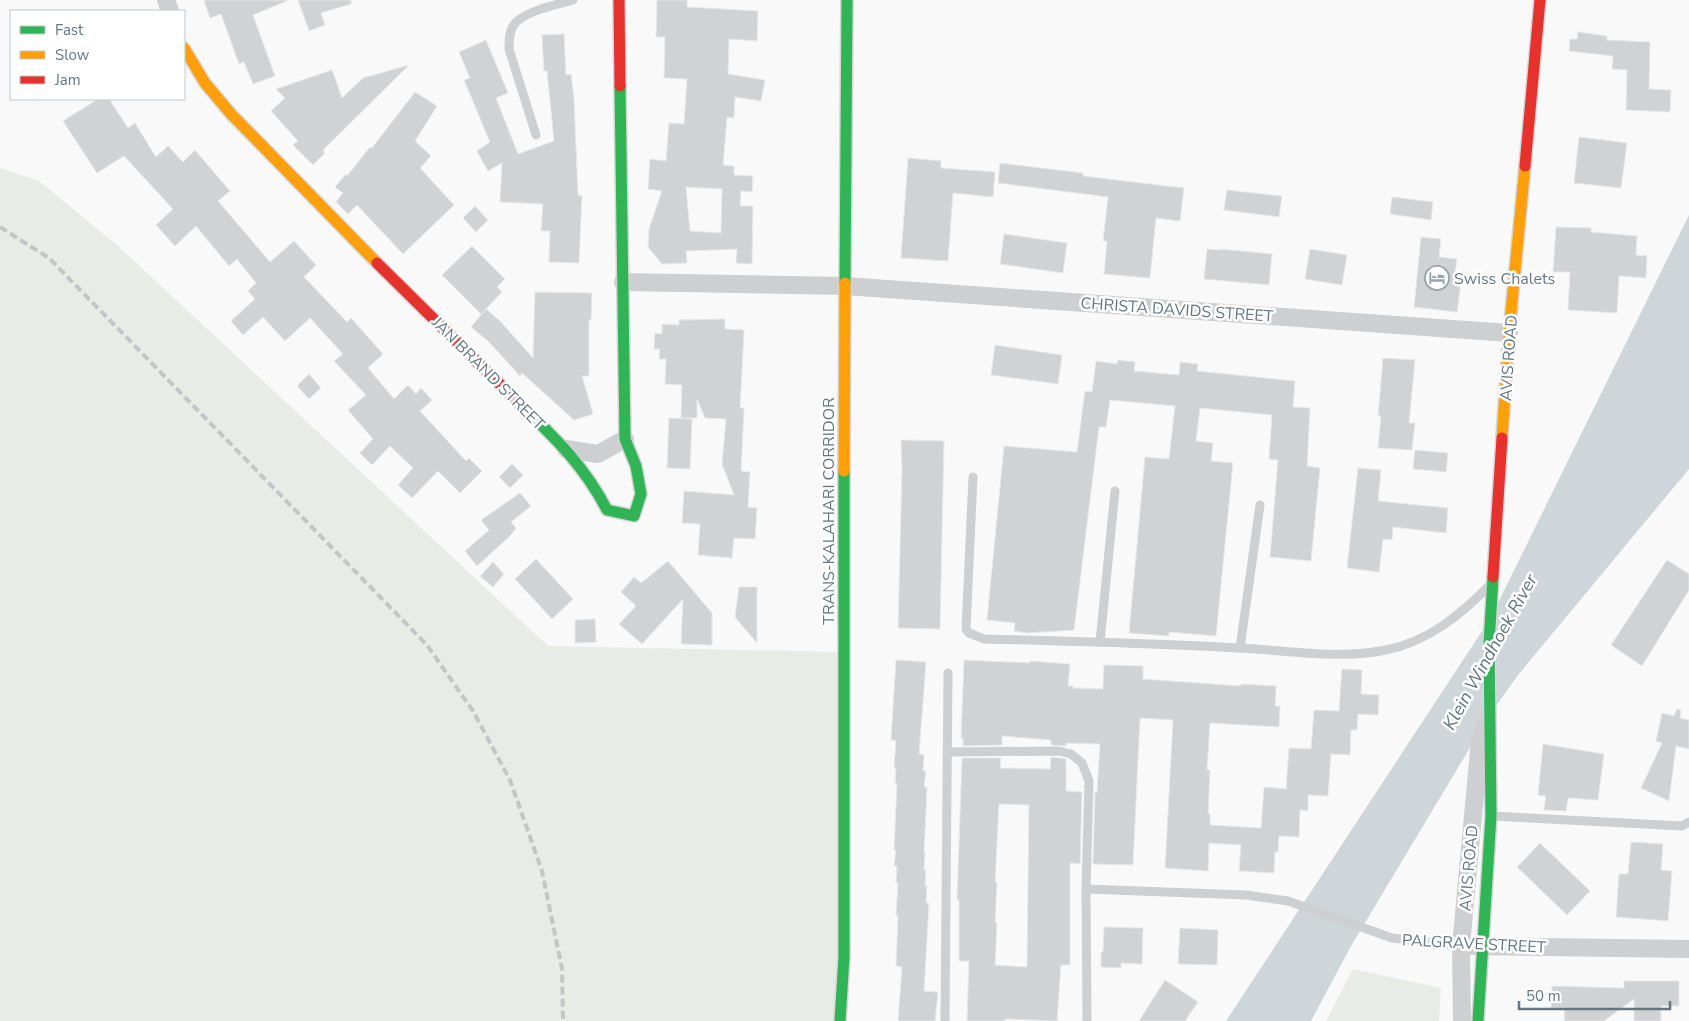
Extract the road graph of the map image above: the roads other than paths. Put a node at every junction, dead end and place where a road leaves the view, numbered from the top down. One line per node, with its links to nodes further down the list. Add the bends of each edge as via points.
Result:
1 (574, 0): 6 (lane, via 525,15 513,25 509,37 509,49)
2 (619, 0): 7 (main road, JAN BRAND STREET)
3 (847, 0): 8 (main road, TRANS-KALAHARI CORRIDOR)
4 (1540, 0): 9 (main road, AVIS ROAD)
5 (185, 50): 11 (main road, JAN BRAND STREET, via 216,98 288,174)
6 (536, 135)
7 (623, 282): 8 (street); 10 (main road, JAN BRAND STREET)
8 (845, 286): 9 (street, CHRISTA DAVIDS STREET); 27 (main road, TRANS-KALAHARI CORRIDOR, via 844,957)
9 (1509, 333): 15 (main road, AVIS ROAD)
10 (625, 439): 11 (street, via 598,454); 11 (main road, JAN BRAND STREET, via 636,466 641,494 634,516 607,510 595,487)
11 (566, 449)
12 (973, 477): 16 (lane, via 966,629 969,633 984,639)
13 (1115, 491): 16 (lane)
14 (1260, 505): 17 (lane)
15 (1493, 581): 17 (lane, via 1440,628 1403,646 1361,653); 19 (main road, AVIS ROAD, via 1488,664)
16 (1100, 642): 17 (lane)
17 (1240, 648)
18 (948, 673): 20 (lane)
19 (1489, 716): 21 (main road, AVIS ROAD); 24 (street, AVIS ROAD, via 1480,740)
20 (948, 752): 23 (lane, via 1059,751 1071,754 1082,763 1089,781); 28 (lane)
21 (1491, 816): 22 (lane, via 1682,826); 25 (main road, AVIS ROAD)
22 (1689, 822)
23 (1086, 889): 24 (lane, PALGRAVE STREET, via 1246,895 1288,902 1392,938); 29 (lane)
24 (1461, 946): 25 (street, PALGRAVE STREET); 30 (street, AVIS ROAD)
25 (1483, 947): 26 (street, PALGRAVE STREET); 31 (main road, AVIS ROAD)
26 (1689, 949)
27 (840, 1021)
28 (945, 1021)
29 (1087, 1021)
30 (1462, 1021)
31 (1478, 1021)

